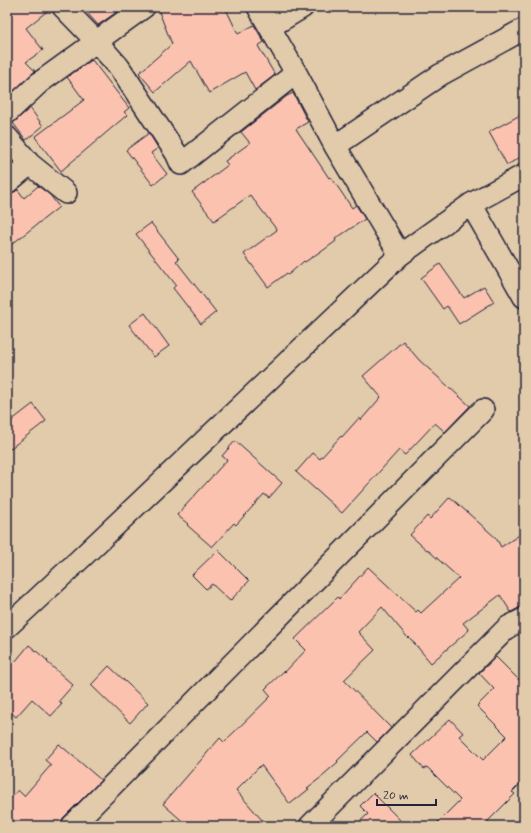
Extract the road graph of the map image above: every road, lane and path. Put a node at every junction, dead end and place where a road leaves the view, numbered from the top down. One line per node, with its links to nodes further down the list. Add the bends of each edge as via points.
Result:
1 (62, 7): 7 (street)
2 (144, 7): 7 (street)
3 (258, 7): 5 (street)
4 (303, 7): 5 (street)
5 (270, 27): 8 (street)
6 (524, 29): 11 (street, via 440,75)
7 (96, 41): 8 (street, via 119,67 181,164); 9 (street, via 39,82)
8 (296, 73): 11 (street)
9 (7, 113)
10 (7, 137): 12 (street)
11 (335, 146): 17 (street)
12 (30, 164): 14 (street); 15 (street)
13 (524, 175): 16 (street)
14 (7, 183)
15 (66, 193)
16 (471, 204): 17 (street); 18 (street)
17 (400, 255): 21 (street)
18 (524, 297)
19 (483, 410): 22 (street)
20 (524, 619): 23 (street, via 508,627)
21 (7, 627)
22 (72, 826)
23 (310, 826)

